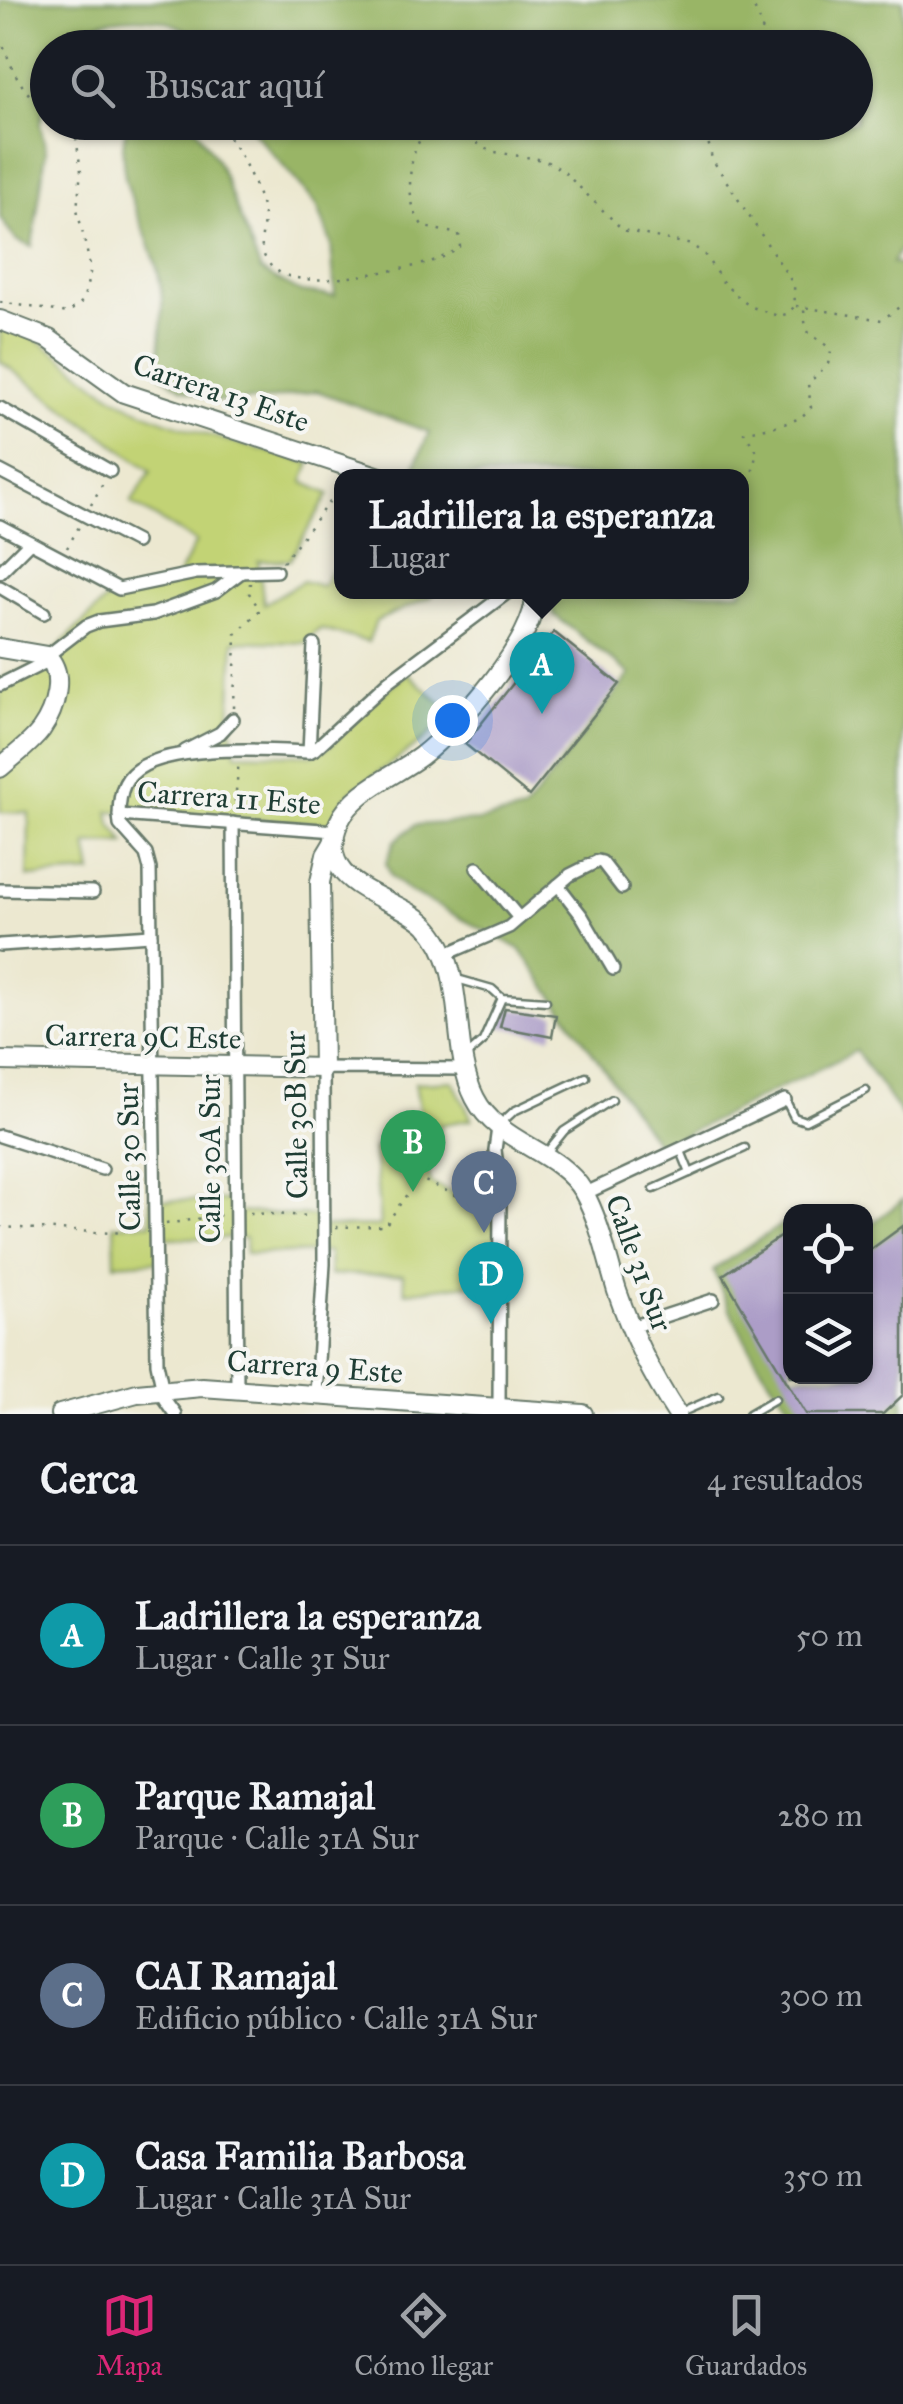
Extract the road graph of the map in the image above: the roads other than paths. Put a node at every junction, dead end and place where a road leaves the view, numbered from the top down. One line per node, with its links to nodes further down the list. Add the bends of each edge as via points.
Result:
1 (0, 320): 3 (main road, Carrera 13 Este, via 48,338 124,393)
2 (0, 408): 5 (street)
3 (358, 469)
4 (0, 471): 8 (street)
5 (110, 471)
6 (0, 526): 7 (street)
7 (30, 542): 9 (street); 10 (street, via 119,589 196,573)
8 (136, 542)
9 (0, 572)
10 (246, 572): 11 (street); 18 (street, via 153,614 86,626)
11 (276, 572)
12 (0, 587): 15 (street)
13 (499, 599): 21 (street)
14 (534, 599): 26 (main road, via 524,635 463,716 418,758 354,802)
15 (44, 613)
16 (314, 645): 21 (street)
17 (0, 648): 18 (main road)
18 (48, 658): 19 (street); 23 (main road, via 58,680 48,716)
19 (0, 685)
20 (233, 719): 22 (street)
21 (308, 752): 22 (street, via 240,749)
22 (177, 756): 24 (street, via 135,770 124,786)
23 (0, 768)
24 (119, 815): 25 (street, Carrera 11 Este); 33 (street, Calle 30 Sur, via 123,832 150,862)
25 (233, 823): 26 (street, Carrera 11 Este); 43 (street, Calle 30A Sur)
26 (336, 835): 35 (main road, Calle 31 Sur, via 348,878 417,918); 44 (main road, Calle 30B Sur, via 320,882)
27 (477, 868): 32 (street)
28 (558, 884): 29 (street, via 598,861); 32 (street); 36 (street)
29 (622, 888)
30 (0, 890): 31 (street)
31 (93, 892)
32 (519, 918): 35 (street)
33 (151, 935): 34 (street); 41 (street, Calle 30 Sur)
34 (0, 944)
35 (444, 955): 37 (main road, Calle 31 Sur)
36 (614, 969)
37 (452, 978): 38 (lane); 42 (main road, Calle 31 Sur)
38 (502, 998): 39 (lane); 42 (lane, via 483,1041)
39 (546, 1001)
40 (0, 1061): 41 (main road, Carrera 9C Este)
41 (153, 1064): 43 (main road, Carrera 9C Este); 61 (street, Calle 30 Sur)
42 (463, 1064): 44 (street, Carrera 9C Este); 49 (main road, Calle 31 Sur, via 480,1107)
43 (234, 1066): 44 (main road, Carrera 9C Este); 60 (street, Calle 30A Sur)
44 (323, 1068): 62 (street, Calle 30B Sur)
45 (586, 1077): 49 (lane, via 514,1112)
46 (866, 1090): 48 (lane, via 805,1121 794,1117)
47 (612, 1100): 53 (lane, via 564,1131)
48 (785, 1100): 52 (street)
49 (498, 1128): 53 (main road, Calle 31 Sur); 66 (street)
50 (0, 1136): 54 (street)
51 (745, 1148): 55 (lane)
52 (680, 1149): 55 (lane); 57 (street)
53 (543, 1157): 57 (main road, Calle 31 Sur)
54 (102, 1169)
55 (690, 1172): 56 (lane)
56 (654, 1188)
57 (584, 1194): 59 (main road, Calle 31 Sur)
58 (713, 1300): 59 (street)
59 (631, 1327): 70 (main road, Calle 31 Sur)
60 (237, 1388): 61 (main road, Carrera 9 Este); 62 (main road, Carrera 9 Este)
61 (162, 1389): 67 (main road, Carrera 9 Este); 68 (street)
62 (316, 1394): 65 (main road, Carrera 9 Este)
63 (719, 1396): 70 (lane)
64 (775, 1400): 71 (lane)
65 (397, 1406): 66 (main road, Carrera 9 Este)
66 (499, 1407): 69 (main road, Carrera 9 Este)
67 (60, 1414)
68 (175, 1414)
69 (583, 1414)
70 (677, 1414)
71 (749, 1414)

